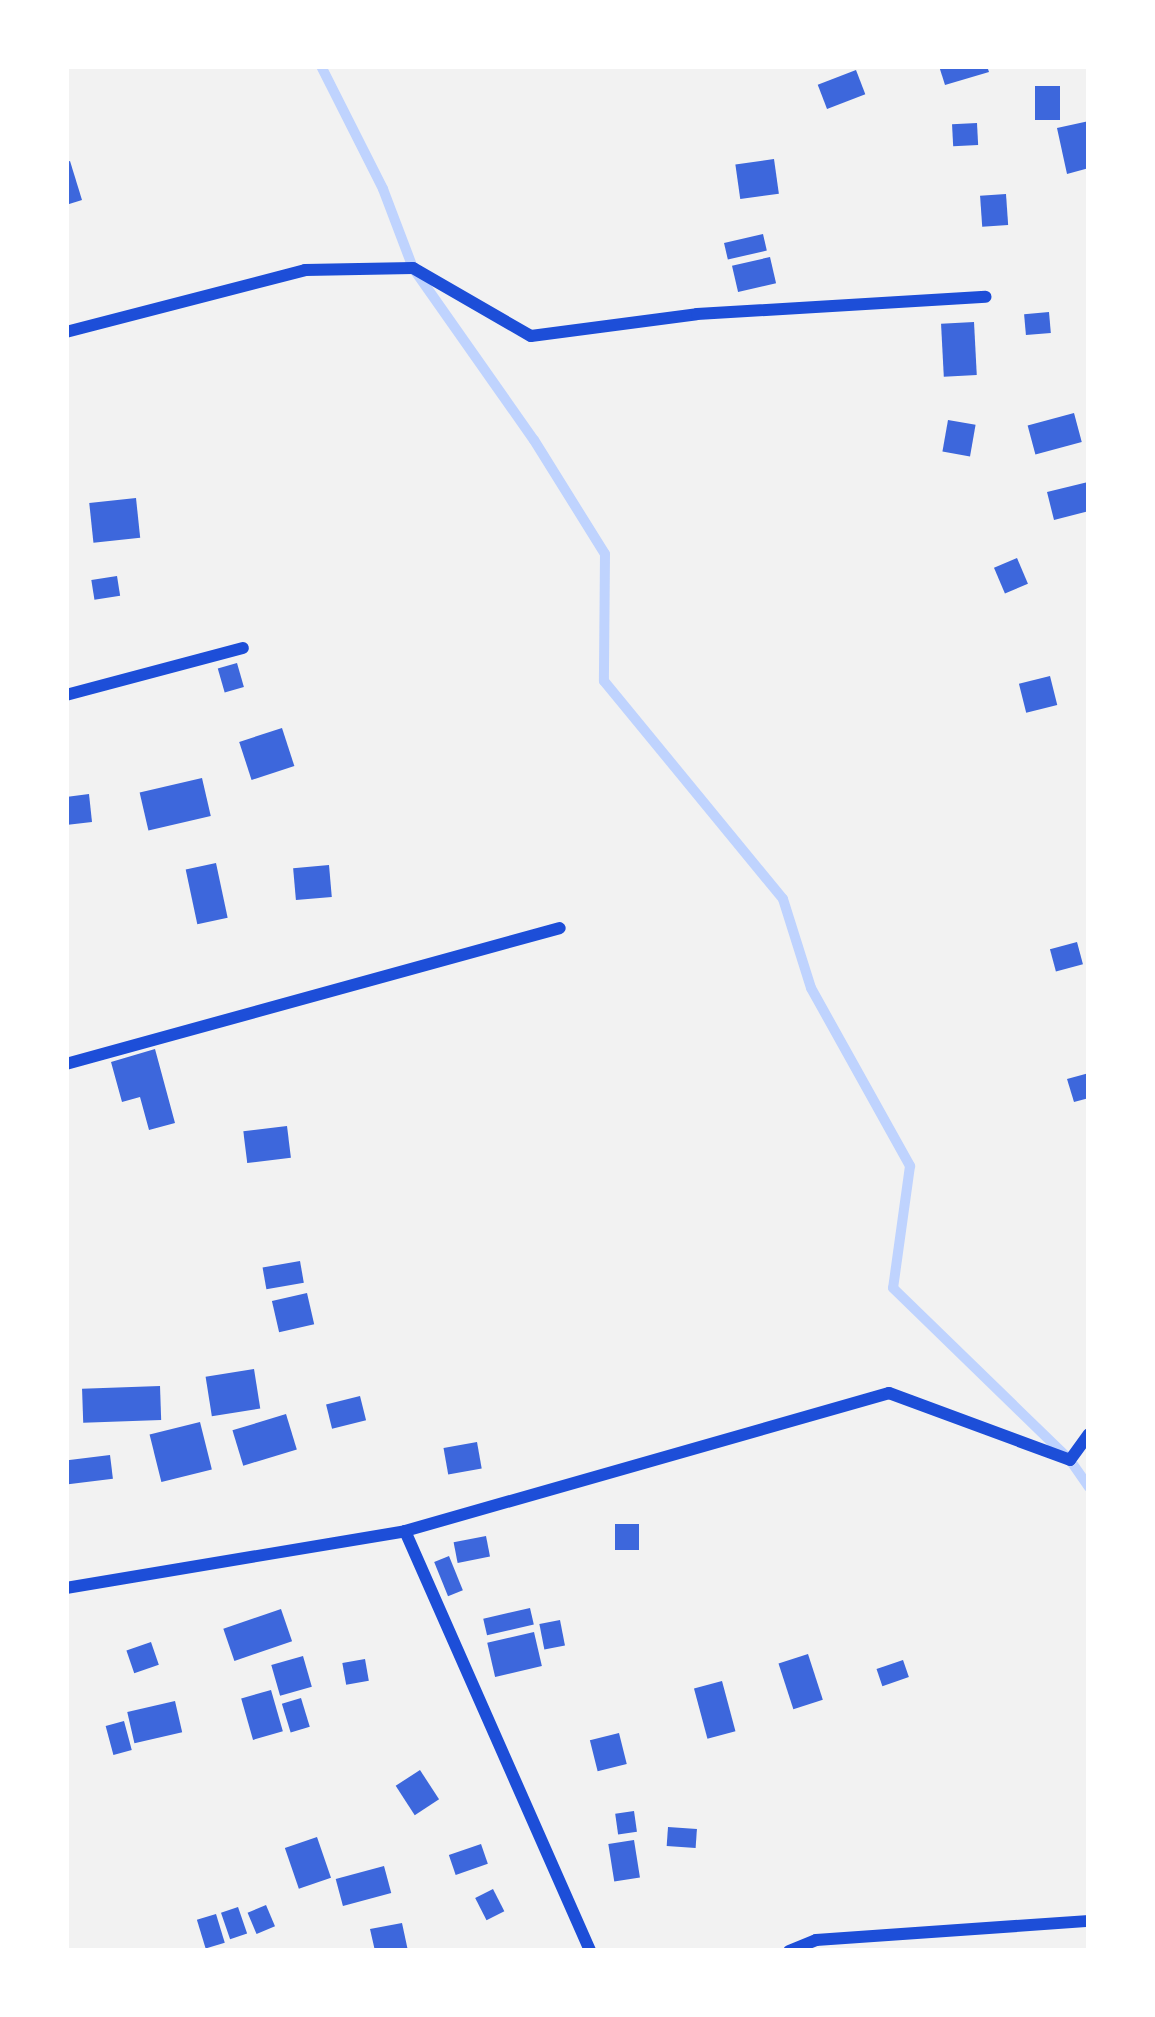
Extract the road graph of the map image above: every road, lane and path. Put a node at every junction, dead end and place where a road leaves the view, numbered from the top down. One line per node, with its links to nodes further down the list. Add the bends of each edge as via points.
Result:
1 (986, 297): 2 (street, via 697,314 531,337 413,268 305,270)
2 (66, 332)
3 (243, 648): 4 (street)
4 (66, 695)
5 (560, 928): 6 (street)
6 (66, 1064)
7 (1089, 1434): 8 (street, via 1070,1460 889,1393)
8 (405, 1532): 9 (street); 11 (street)
9 (66, 1588)
10 (1089, 1921): 12 (street, via 816,1940)
11 (590, 1951)
12 (789, 1951)

